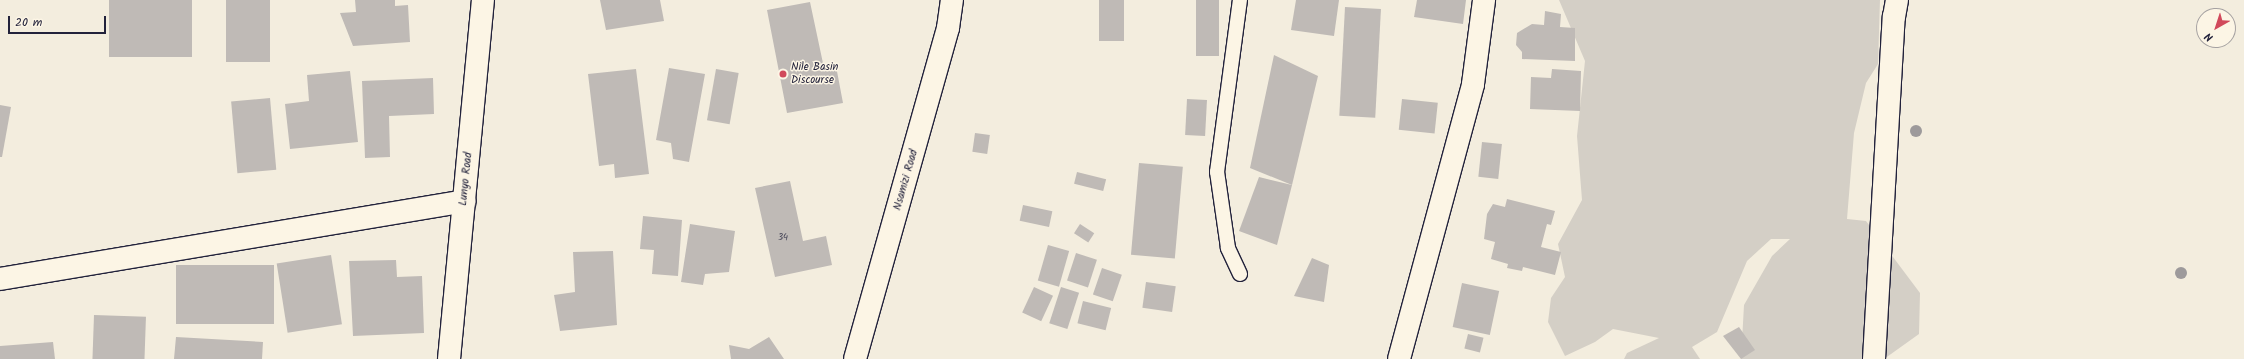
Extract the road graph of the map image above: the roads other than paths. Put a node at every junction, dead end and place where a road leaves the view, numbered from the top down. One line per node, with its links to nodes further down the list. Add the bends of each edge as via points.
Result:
1 (483, 0): 6 (street, Lunyo Road)
2 (952, 0): 10 (street, Nsamizi Road, via 948,28)
3 (1240, 0): 7 (lane, via 1217,172 1228,248)
4 (1484, 0): 11 (street, via 1473,84)
5 (1897, 0): 12 (street)
6 (464, 201): 8 (street); 9 (street, Lunyo Road)
7 (1240, 274)
8 (0, 279)
9 (449, 359)
10 (855, 359)
11 (1399, 359)
12 (1874, 359)

